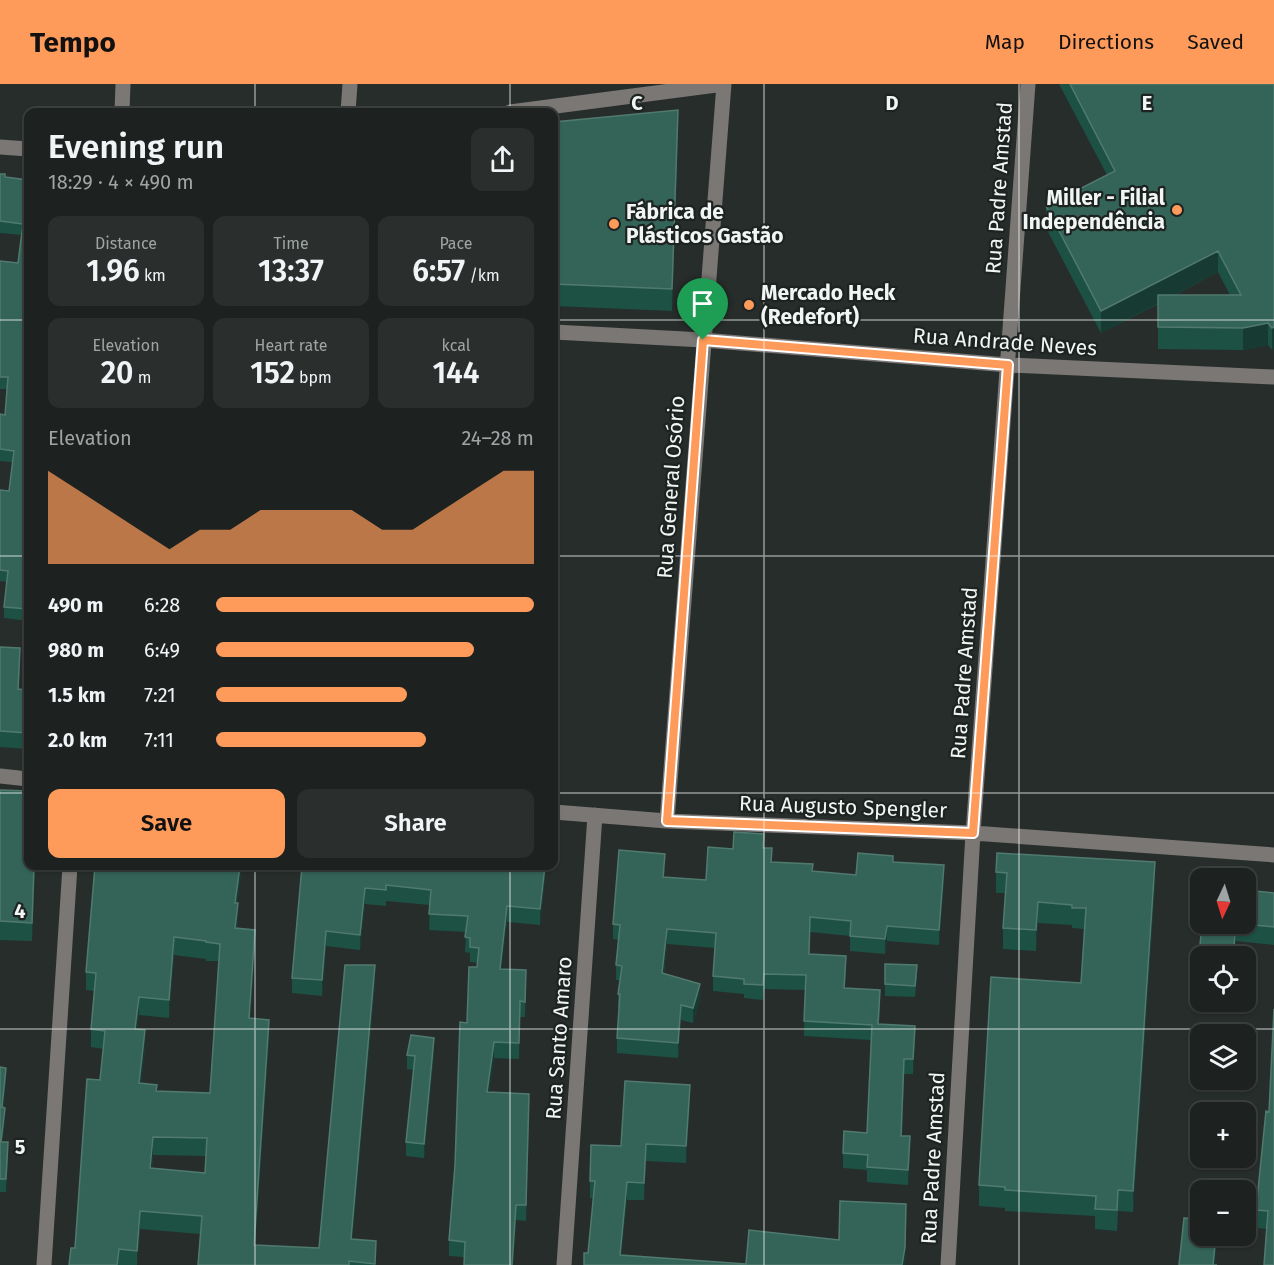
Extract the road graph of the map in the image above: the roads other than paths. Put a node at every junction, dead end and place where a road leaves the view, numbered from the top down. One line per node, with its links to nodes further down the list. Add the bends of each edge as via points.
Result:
1 (123, 84): 5 (street)
2 (350, 84): 6 (street)
3 (724, 84): 7 (street); 11 (street, Rua General Osório)
4 (1028, 84): 12 (street, Rua Padre Amstad)
5 (122, 108)
6 (348, 108)
7 (541, 108)
8 (0, 147): 9 (street)
9 (24, 149)
10 (558, 332): 11 (street, Rua Andrade Neves)
11 (703, 340): 12 (street, Rua Andrade Neves); 18 (street, Rua General Osório)
12 (1008, 365): 13 (street, Rua Andrade Neves); 19 (street, Rua Padre Amstad)
13 (1274, 377)
14 (0, 776): 15 (street)
15 (24, 778)
16 (558, 812): 17 (street, Rua Augusto Spengler)
17 (595, 815): 18 (street, Rua Augusto Spengler); 23 (street, Rua Santo Amaro)
18 (667, 821): 19 (street, Rua Augusto Spengler)
19 (973, 833): 20 (street, Rua Augusto Spengler); 24 (street, Rua Padre Amstad)
20 (1274, 855)
21 (70, 870): 22 (street)
22 (44, 1265)
23 (564, 1265)
24 (948, 1265)

